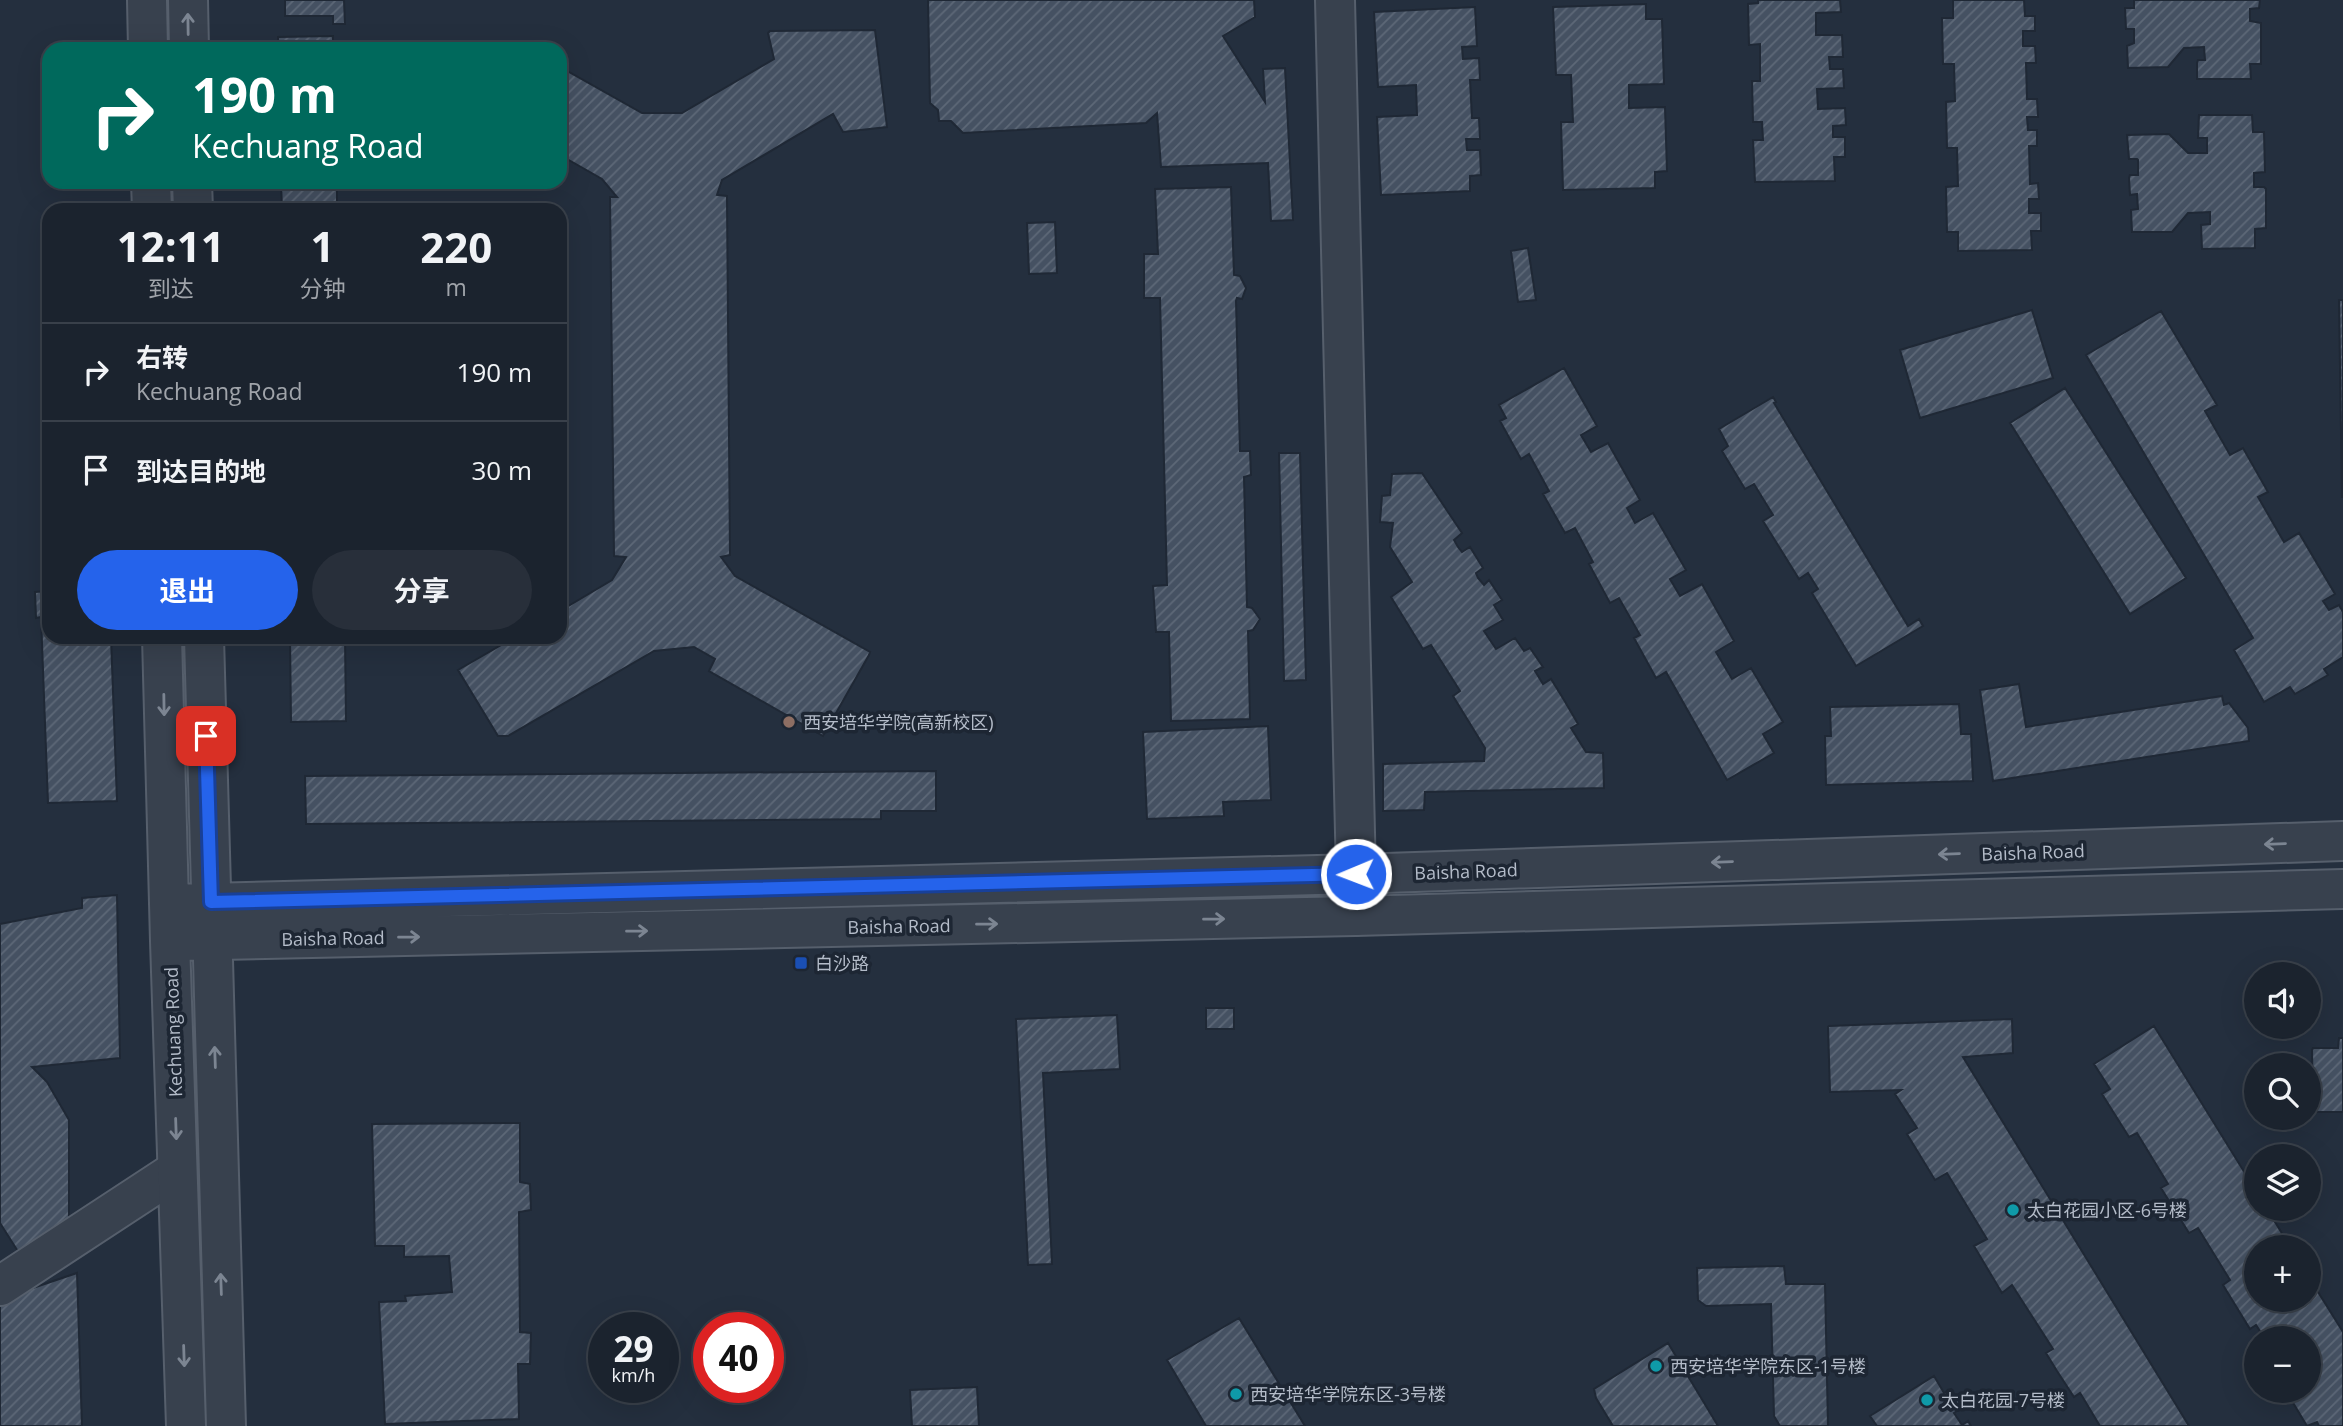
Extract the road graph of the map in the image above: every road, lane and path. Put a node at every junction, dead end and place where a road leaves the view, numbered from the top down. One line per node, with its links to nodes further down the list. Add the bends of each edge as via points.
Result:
1 (147, 0): 4 (street)
2 (188, 0): 5 (street, one-way to 2)
3 (1335, 0): 9 (street)
4 (148, 42)
5 (189, 42)
6 (162, 644): 12 (street, Kechuang Road, one-way to 12)
7 (204, 644): 11 (street)
8 (2343, 841): 9 (street, Baisha Road, one-way to 9)
9 (1356, 874): 11 (street, Baisha Road); 13 (street)
10 (2343, 889): 13 (street, Baisha Road)
11 (211, 902): 12 (street, Baisha Road); 14 (street)
12 (169, 904): 15 (street, Kechuang Road)
13 (1355, 916): 14 (street, Baisha Road, one-way to 13)
14 (211, 941): 15 (street, Baisha Road); 19 (street, one-way to 14)
15 (170, 942): 16 (street, Kechuang Road, one-way to 16)
16 (177, 1170): 17 (street); 18 (street, Kechuang Road, one-way to 18)
17 (0, 1286)
18 (186, 1426)
19 (226, 1426)

